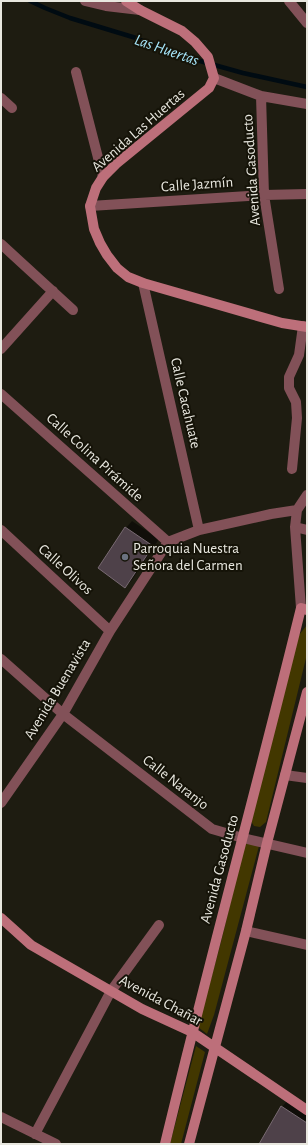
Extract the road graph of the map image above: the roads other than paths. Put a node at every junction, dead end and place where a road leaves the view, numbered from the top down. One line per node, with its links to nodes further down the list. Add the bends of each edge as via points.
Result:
1 (85, 1): 4 (street)
2 (126, 1): 4 (street)
3 (289, 1): 5 (street)
4 (140, 10): 7 (street, via 182,31 195,42 208,57)
5 (307, 23)
6 (76, 72): 12 (street)
7 (213, 76): 8 (street); 12 (street, Avenida Las Huertas, via 209,88)
8 (261, 96): 10 (street); 14 (street, Avenida Gasoducto)
9 (1, 98): 11 (street)
10 (307, 104)
11 (12, 108)
12 (103, 177): 15 (street, Avenida Las Huertas)
13 (307, 194): 14 (street, Calle Jazmín)
14 (264, 195): 15 (street, Calle Jazmín); 18 (street, Avenida Gasoducto)
15 (90, 206): 17 (street, Avenida Las Huertas, via 94,229 107,255 117,268)
16 (1, 244): 19 (street)
17 (143, 283): 21 (street, Avenida Las Huertas, via 282,323); 30 (street, Calle Cacahuate)
18 (279, 289)
19 (52, 291): 20 (street); 22 (street)
20 (73, 310)
21 (305, 327): 23 (street)
22 (1, 349)
23 (303, 356): 25 (street, via 290,377 289,388 296,402 297,418)
24 (1, 394): 32 (street, Calle Colina Pirámide)
25 (292, 469)
26 (307, 496): 27 (street)
27 (297, 510): 28 (street); 30 (street)
28 (294, 527): 31 (street); 33 (street)
29 (1, 530): 34 (street, Calle Olivos)
30 (199, 530): 32 (street)
31 (307, 530)
32 (168, 542): 34 (street, Avenida Buenavista)
33 (304, 609): 41 (street, Avenida Gasoducto)
34 (110, 630): 37 (street, Avenida Buenavista)
35 (1, 659): 37 (street, Calle Naranjo)
36 (307, 692): 38 (street)
37 (63, 714): 40 (street, Avenida Buenavista); 41 (street, Calle Naranjo, via 212,829)
38 (285, 775): 39 (street); 42 (street)
39 (307, 778)
40 (1, 802)
41 (243, 838): 42 (street, Calle Naranjo); 49 (street, Avenida Gasoducto)
42 (267, 843): 43 (street, Calle Naranjo); 46 (street)
43 (307, 853)
44 (1, 918): 48 (street, Avenida Chañar, via 31,945)
45 (159, 925): 48 (street)
46 (246, 931): 47 (street); 50 (street)
47 (307, 945)
48 (111, 991): 49 (street, Avenida Chañar, via 142,1009); 53 (street)
49 (192, 1032): 50 (street, Avenida Chañar); 55 (street, Avenida Gasoducto)
50 (214, 1047): 51 (street, Avenida Chañar); 56 (street)
51 (307, 1110)
52 (1, 1117): 53 (street)
53 (35, 1134): 54 (street)
54 (56, 1144)
55 (165, 1144)
56 (189, 1144)

